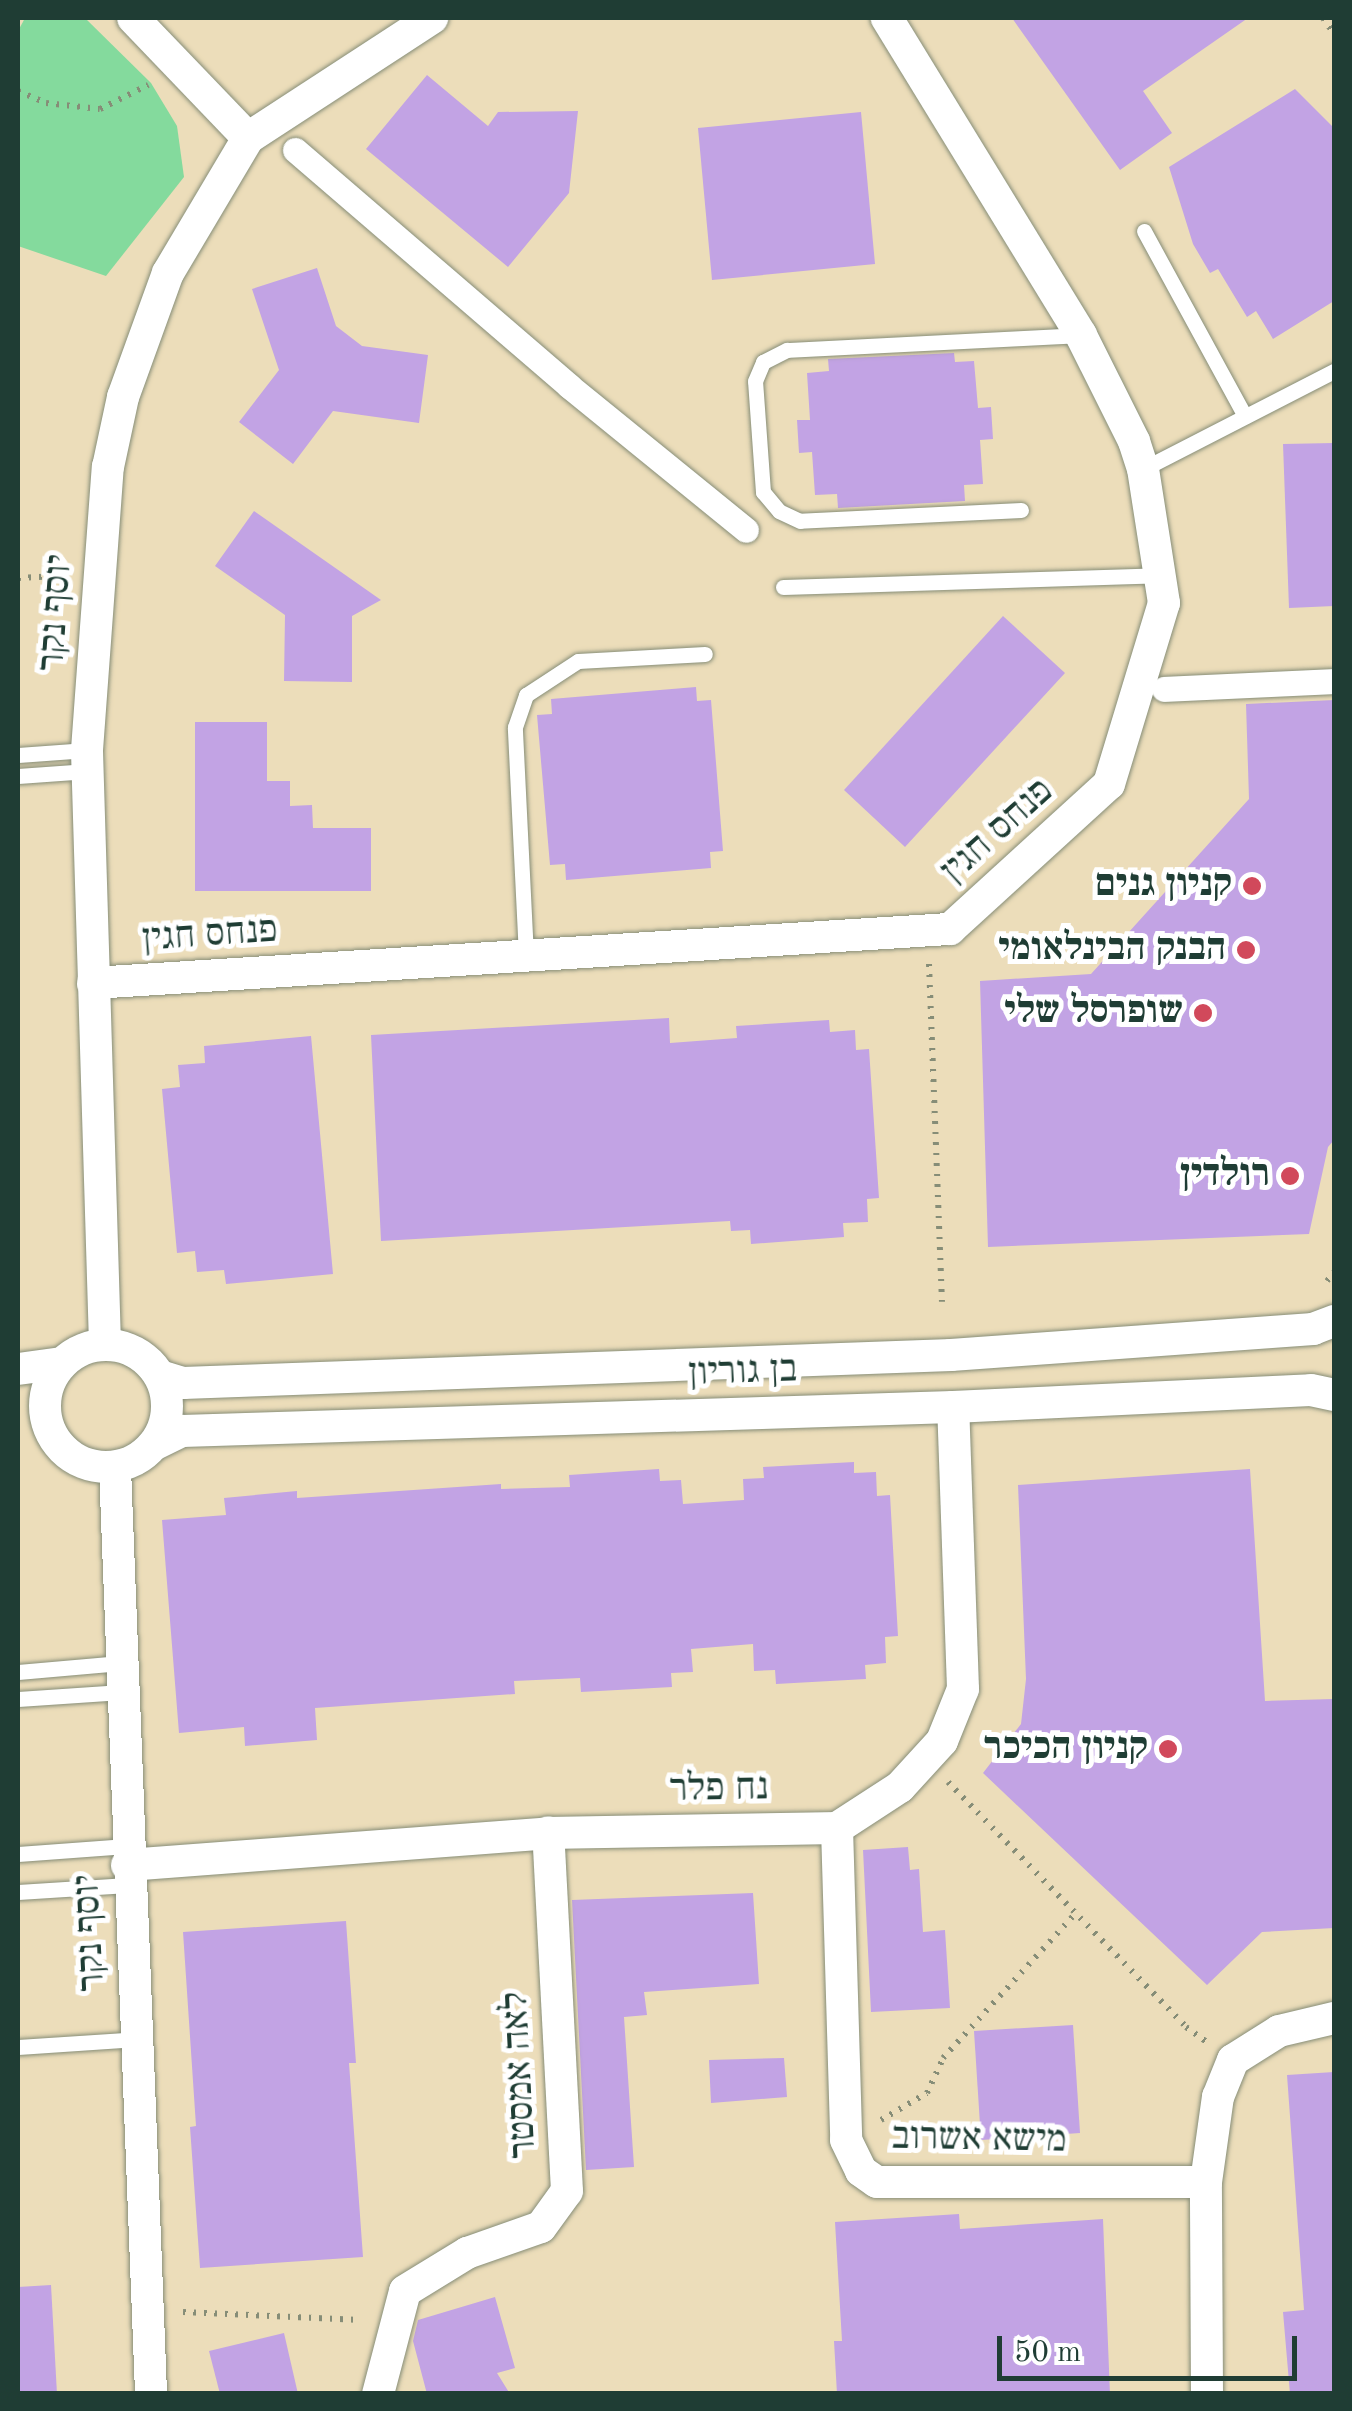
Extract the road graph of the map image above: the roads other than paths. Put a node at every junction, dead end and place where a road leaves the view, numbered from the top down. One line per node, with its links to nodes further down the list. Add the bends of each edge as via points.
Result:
1 (133, 18): 4 (street)
2 (432, 18): 4 (street, יוסף נקר)
3 (887, 18): 7 (street, פנחס חגין)
4 (248, 138): 19 (street, יוסף נקר, via 168,274 124,397 108,468)
5 (295, 150): 12 (street)
6 (1144, 231): 9 (lane)
7 (1081, 335): 10 (street, פנחס חגין); 11 (lane, via 787,350 764,362 755,381 763,492 800,522)
8 (1334, 370): 9 (lane)
9 (1245, 416): 10 (lane)
10 (1144, 469): 13 (street, פנחס חגין)
11 (1021, 510)
12 (746, 530)
13 (1160, 575): 14 (lane); 21 (street, פנחס חגין, via 1164,603 1110,784 950,930)
14 (783, 588)
15 (705, 654): 21 (lane, via 578,661 526,695 515,727)
16 (1334, 681): 17 (street)
17 (1164, 689)
18 (18, 755): 19 (lane)
19 (88, 761): 20 (lane); 22 (street, יוסף נקר)
20 (18, 776)
21 (526, 956): 22 (street, פנחס חגין)
22 (93, 983): 24 (street, יוסף נקר)
23 (1334, 1321): 27 (street, בן גוריון, via 1312,1330 951,1355 183,1383)
24 (105, 1344): 25 (street); 27 (street, via 137,1352)
25 (62, 1363): 26 (street); 31 (street, via 45,1397)
26 (18, 1369)
27 (160, 1376): 32 (street, via 168,1411)
28 (1334, 1395): 29 (street, בן גוריון, via 1312,1390)
29 (953, 1407): 32 (street, בן גוריון, via 182,1431); 37 (street, via 963,1689 942,1741 925,1760 900,1787)
30 (18, 1427): 31 (street, via 43,1426)
31 (52, 1434): 33 (street, via 78,1461)
32 (155, 1444): 33 (street)
33 (115, 1468): 35 (street, יוסף נקר)
34 (18, 1672): 35 (lane)
35 (121, 1677): 36 (lane); 40 (street, יוסף נקר)
36 (18, 1699)
37 (836, 1828): 38 (street, נח פלר); 45 (street, מישא אשרוב, via 846,2140 861,2171 877,2182)
38 (548, 1832): 40 (street, נח פלר); 47 (street, לאה אמסטר, via 568,2191 540,2226 467,2253 406,2291)
39 (18, 1854): 40 (lane)
40 (127, 1865): 41 (lane); 43 (street, יוסף נקר)
41 (18, 1892)
42 (1334, 2018): 45 (street, via 1279,2031 1233,2060 1218,2097)
43 (138, 2039): 44 (lane); 46 (street, יוסף נקר)
44 (18, 2047)
45 (1206, 2182): 48 (street)
46 (151, 2394)
47 (378, 2394)
48 (1207, 2394)

